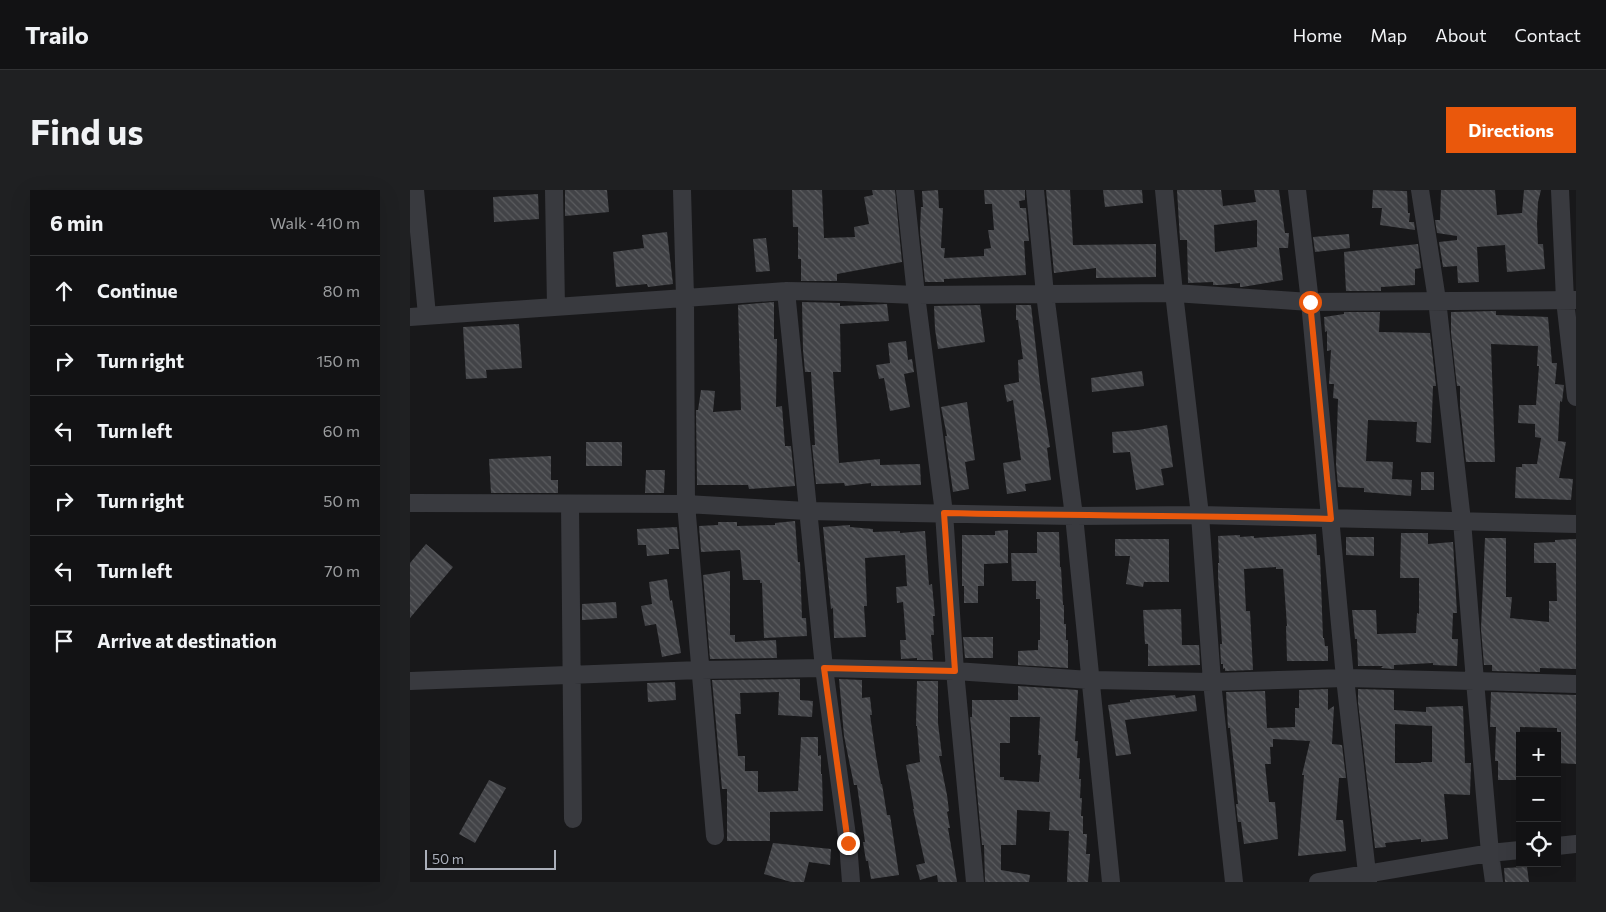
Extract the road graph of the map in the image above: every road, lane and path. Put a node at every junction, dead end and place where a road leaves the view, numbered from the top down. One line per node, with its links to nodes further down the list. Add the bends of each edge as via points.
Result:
1 (415, 190): 19 (street)
2 (554, 190): 18 (street)
3 (682, 190): 14 (street)
4 (905, 190): 13 (street)
5 (1035, 190): 12 (street)
6 (1164, 190): 11 (street)
7 (1296, 190): 17 (street)
8 (1420, 190): 15 (street)
9 (1560, 190): 16 (street)
10 (786, 291): 13 (street); 14 (street); 24 (street)
11 (1174, 293): 12 (street); 17 (street); 26 (street)
12 (1044, 294): 13 (street); 27 (street)
13 (916, 295): 25 (street)
14 (685, 297): 18 (street); 23 (street)
15 (1436, 300): 16 (street); 17 (street); 29 (street)
16 (1570, 300): 20 (street)
17 (1310, 302): 28 (street)
18 (556, 307): 19 (street)
19 (418, 316)
20 (1576, 397)
21 (410, 503): 22 (street)
22 (570, 504): 23 (street); 34 (street)
23 (686, 504): 24 (street); 32 (street)
24 (808, 511): 25 (street); 31 (street)
25 (944, 513): 27 (street); 33 (street)
26 (1200, 515): 27 (street); 28 (street); 39 (street)
27 (1074, 516): 36 (street)
28 (1331, 519): 29 (street); 35 (street)
29 (1462, 522): 30 (street); 37 (street)
30 (1576, 524)
31 (824, 668): 32 (street); 33 (street); 48 (street, via 848,843)
32 (700, 670): 34 (street); 42 (street)
33 (955, 671): 36 (street); 49 (street)
34 (571, 675): 38 (street); 41 (street)
35 (1345, 678): 37 (street); 39 (street); 47 (street)
36 (1090, 680): 39 (street); 50 (street)
37 (1475, 680): 40 (street); 46 (street)
38 (410, 681)
39 (1212, 682): 51 (street)
40 (1576, 684)
41 (573, 819)
42 (715, 836)
43 (1576, 844): 44 (street)
44 (1561, 846)
45 (1516, 850): 46 (street)
46 (1490, 853): 47 (street); 53 (street)
47 (1367, 878): 52 (street)
48 (850, 882)
49 (975, 882)
50 (1111, 882)
51 (1234, 882)
52 (1318, 882)
53 (1494, 882)

